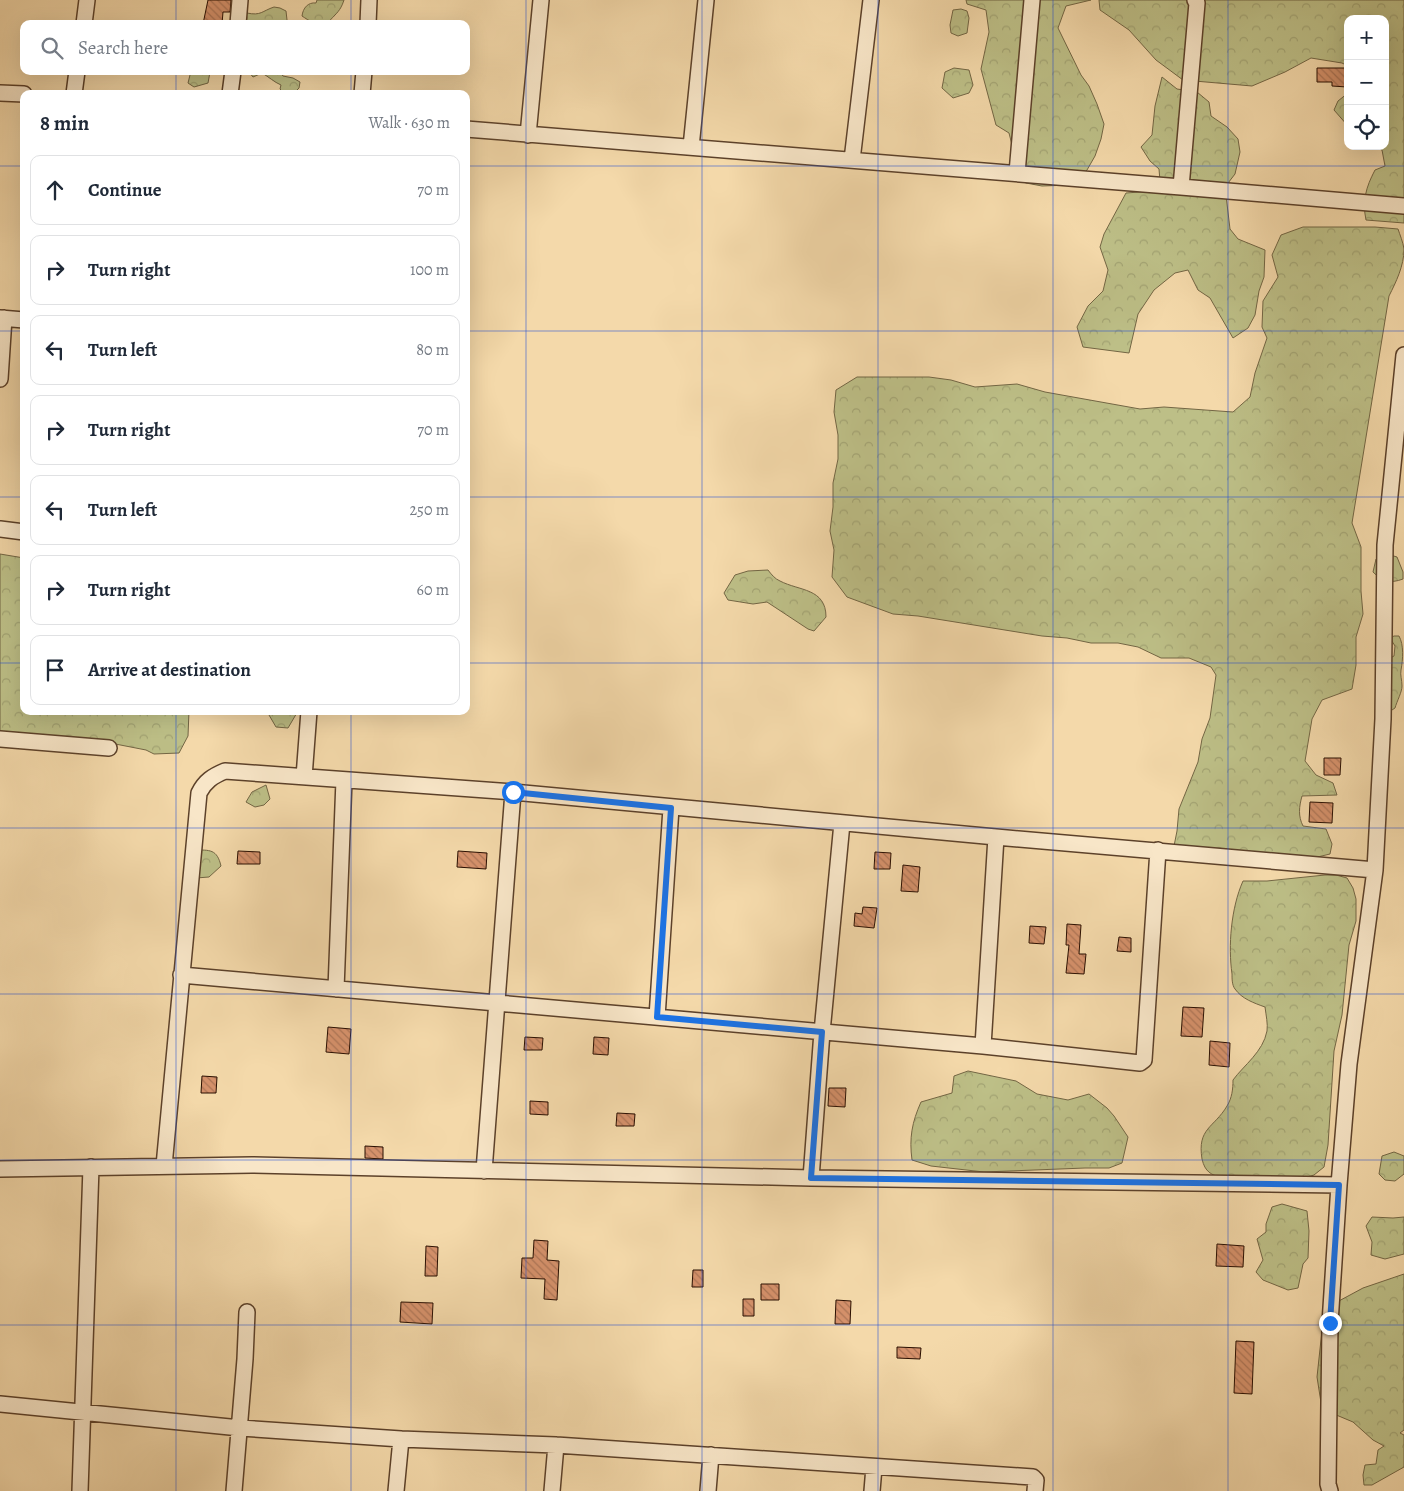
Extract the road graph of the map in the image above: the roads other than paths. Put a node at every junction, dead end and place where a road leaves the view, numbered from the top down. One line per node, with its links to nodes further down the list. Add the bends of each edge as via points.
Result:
1 (87, 0): 9 (street)
2 (240, 0): 10 (street)
3 (370, 0): 11 (street)
4 (541, 0): 21 (street)
5 (706, 0): 22 (street)
6 (871, 0): 23 (street)
7 (1032, 0): 24 (street)
8 (1196, 0): 25 (street)
9 (84, 20)
10 (238, 20)
11 (368, 20)
12 (76, 75): 15 (street)
13 (232, 75): 16 (street)
14 (364, 75): 17 (street)
15 (75, 90)
16 (230, 90)
17 (362, 90)
18 (0, 93): 19 (street)
19 (20, 94)
20 (470, 130): 21 (street)
21 (528, 134): 22 (street)
22 (691, 147): 23 (street)
23 (852, 160): 24 (street)
24 (1017, 174): 25 (street)
25 (1181, 186): 26 (street)
26 (1404, 206)
27 (2, 318): 28 (street); 30 (street)
28 (20, 320)
29 (1404, 356): 43 (street, via 1385,544)
30 (0, 379)
31 (0, 529): 32 (street)
32 (20, 532)
33 (309, 715): 36 (street)
34 (0, 740): 35 (street)
35 (109, 748)
36 (304, 777): 37 (street); 44 (street, via 225,771 212,776 204,784 199,793)
37 (344, 780): 38 (street); 45 (street)
38 (513, 792): 39 (street); 46 (street)
39 (671, 808): 40 (street); 47 (street)
40 (842, 823): 41 (street); 48 (street)
41 (996, 837): 42 (street); 49 (street)
42 (1158, 850): 43 (street); 49 (street, via 1143,1061)
43 (1375, 870): 55 (street, via 1349,1064)
44 (181, 975): 45 (street); 50 (street)
45 (336, 989): 46 (street)
46 (497, 1003): 47 (street); 53 (street)
47 (657, 1017): 48 (street)
48 (822, 1032): 49 (street); 54 (street)
49 (983, 1046)
50 (164, 1166): 51 (street); 53 (street)
51 (91, 1167): 52 (street); 58 (street)
52 (0, 1169)
53 (484, 1171): 54 (street)
54 (811, 1178): 55 (street)
55 (1339, 1185): 71 (street, via 1330,1323)
56 (247, 1312): 59 (street)
57 (0, 1404): 58 (street)
58 (83, 1412): 59 (street); 64 (street)
59 (240, 1428): 60 (street); 65 (street)
60 (401, 1439): 61 (street); 66 (street)
61 (556, 1445): 62 (street); 67 (street)
62 (711, 1455): 63 (street); 68 (street)
63 (874, 1467): 69 (street); 70 (street, via 1033,1477 1036,1480)
64 (80, 1491)
65 (234, 1491)
66 (396, 1491)
67 (552, 1491)
68 (708, 1491)
69 (872, 1491)
70 (1035, 1491)
71 (1330, 1491)

